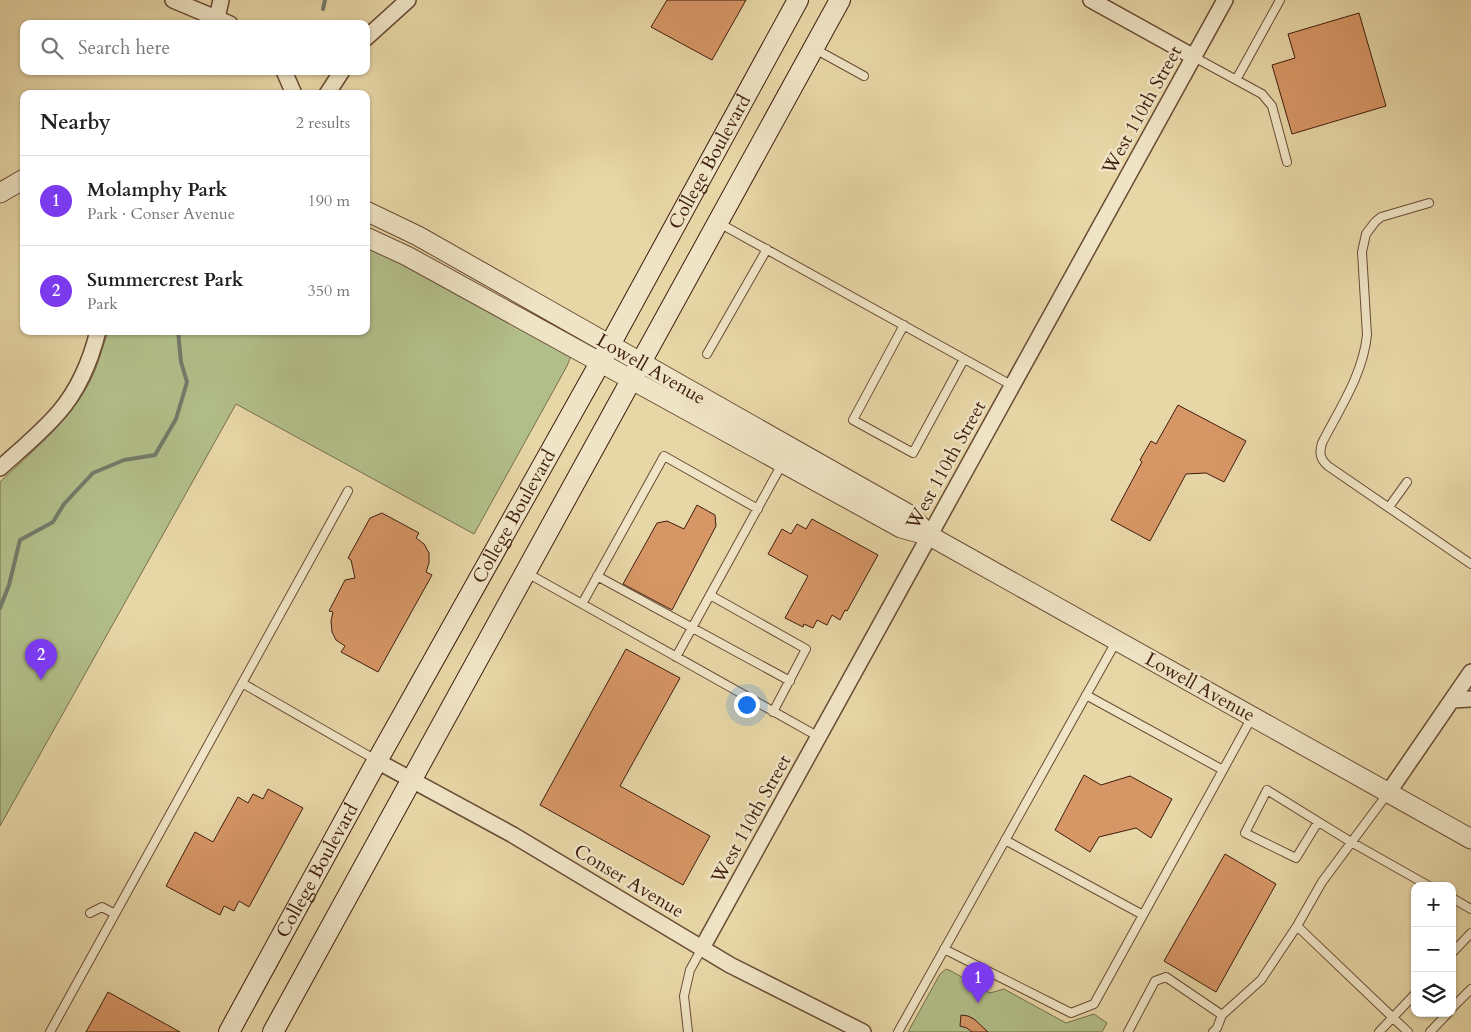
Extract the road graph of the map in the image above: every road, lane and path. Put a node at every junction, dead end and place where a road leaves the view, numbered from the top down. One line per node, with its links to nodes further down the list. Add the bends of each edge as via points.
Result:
1 (173, 0): 9 (street)
2 (221, 0): 10 (street)
3 (408, 0): 11 (street)
4 (798, 0): 30 (main road, College Boulevard)
5 (840, 0): 12 (main road, College Boulevard)
6 (1091, 0): 13 (street)
7 (1225, 0): 13 (street, West 110th Street)
8 (1280, 0): 17 (lane)
9 (222, 20)
10 (224, 20)
11 (370, 34)
12 (813, 48): 16 (lane); 25 (main road, College Boulevard)
13 (1194, 57): 17 (lane); 34 (street, West 110th Street)
14 (286, 75): 18 (street)
15 (339, 75): 19 (street)
16 (864, 76)
17 (1236, 80): 20 (lane, via 1262,94 1272,106)
18 (292, 90)
19 (330, 90)
20 (1287, 162)
21 (20, 181): 22 (street)
22 (0, 193)
23 (1429, 203): 39 (lane, via 1381,217 1366,234 1362,252 1366,349 1320,450 1323,462)
24 (370, 213): 30 (street, Lowell Avenue, via 418,236)
25 (718, 222): 27 (lane); 33 (main road, College Boulevard)
26 (370, 239): 30 (street, Lowell Avenue)
27 (766, 249): 28 (lane); 31 (lane)
28 (904, 326): 32 (lane); 32 (lane, via 853,420 913,453)
29 (97, 335): 36 (street, via 87,365 60,412)
30 (605, 354): 33 (street, Lowell Avenue); 59 (main road, College Boulevard)
31 (707, 354)
32 (964, 359): 34 (lane)
33 (636, 371): 35 (street, Lowell Avenue); 41 (street, Lowell Avenue, via 910,515); 43 (main road, College Boulevard)
34 (1012, 386): 41 (street, West 110th Street)
35 (783, 463): 40 (lane); 41 (street, Lowell Avenue, via 901,528)
36 (0, 468)
37 (1407, 482): 39 (lane)
38 (348, 491): 52 (lane)
39 (1390, 507): 42 (lane)
40 (758, 509): 44 (lane, via 664,456); 45 (lane)
41 (930, 536): 48 (street, Lowell Avenue); 58 (street, West 110th Street)
42 (1471, 564)
43 (525, 572): 46 (lane); 61 (main road, College Boulevard)
44 (597, 576): 46 (lane); 47 (lane)
45 (710, 595): 47 (lane); 51 (lane, via 806,649)
46 (582, 604): 49 (lane)
47 (692, 627): 49 (lane); 51 (lane)
48 (1117, 640): 53 (lane); 57 (street, Lowell Avenue)
49 (676, 657): 56 (lane)
50 (1471, 672): 55 (street)
51 (790, 681): 56 (lane)
52 (242, 683): 59 (lane); 71 (lane)
53 (1086, 695): 60 (lane); 65 (lane)
54 (1471, 699): 55 (street)
55 (1452, 700): 62 (street)
56 (773, 712): 58 (lane)
57 (1252, 716): 60 (lane); 62 (street, Lowell Avenue)
58 (819, 737): 75 (street, West 110th Street)
59 (377, 761): 61 (street, Conser Avenue); 86 (main road, College Boulevard)
60 (1224, 770): 72 (lane)
61 (411, 780): 75 (street, Conser Avenue, via 513,835); 84 (main road, College Boulevard)
62 (1388, 793): 64 (street, Lowell Avenue); 66 (lane)
63 (1318, 822): 63 (lane, via 1267,790 1245,832 1296,858); 66 (lane)
64 (1471, 839)
65 (1005, 840): 72 (lane); 76 (lane)
66 (1351, 842): 67 (lane); 73 (lane, via 1322,882)
67 (1422, 882)
68 (1456, 900): 69 (lane)
69 (1471, 909)
70 (90, 913): 71 (lane, via 102,907)
71 (115, 914): 85 (lane)
72 (1143, 915): 76 (lane, via 1094,1004 1071,1013)
73 (1297, 926): 81 (lane, via 1260,980); 82 (lane)
74 (1471, 933): 77 (lane)
75 (702, 948): 87 (lane, via 690,970 684,996); 88 (street, Conser Avenue)
76 (944, 949): 89 (lane)
77 (1456, 949)
78 (1471, 988): 80 (lane)
79 (1411, 998): 82 (lane)
80 (1456, 1004)
81 (1222, 1016): 90 (lane, via 1166,977 1154,981); 91 (lane)
82 (1393, 1017): 92 (lane); 93 (lane)
83 (1444, 1017): 94 (lane)
84 (275, 1031)
85 (50, 1032)
86 (229, 1032)
87 (688, 1032)
88 (863, 1032)
89 (898, 1032)
90 (1128, 1032)
91 (1213, 1032)
92 (1379, 1032)
93 (1408, 1032)
94 (1430, 1032)

